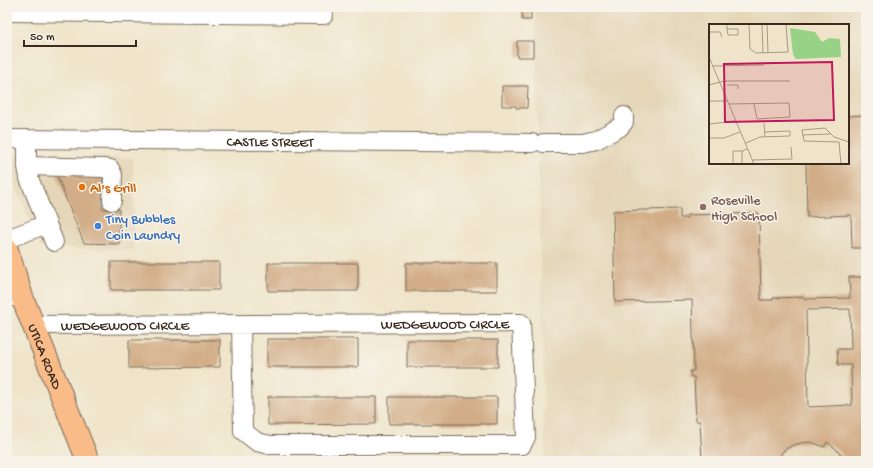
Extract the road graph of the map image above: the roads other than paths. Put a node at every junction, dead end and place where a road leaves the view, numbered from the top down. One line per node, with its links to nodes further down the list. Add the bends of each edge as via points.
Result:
1 (7, 12): 2 (street)
2 (324, 15)
3 (624, 116): 5 (street, CASTLE STREET, via 624,122 620,127 596,140 583,143)
4 (7, 139): 5 (street, CASTLE STREET)
5 (26, 139): 6 (street)
6 (27, 166): 7 (street, via 110,169 113,175); 8 (street, via 29,178)
7 (112, 201)
8 (47, 224): 9 (street); 10 (street)
9 (7, 239)
10 (54, 242)
11 (7, 250): 12 (main road, UTICA ROAD)
12 (14, 297): 14 (main road, UTICA ROAD)
13 (241, 324): 13 (street, WEDGEWOOD CIRCLE, via 521,323 526,437 522,445 270,445 257,442 243,431); 14 (street, WEDGEWOOD CIRCLE)
14 (33, 325): 15 (main road, UTICA ROAD)
15 (85, 460)

